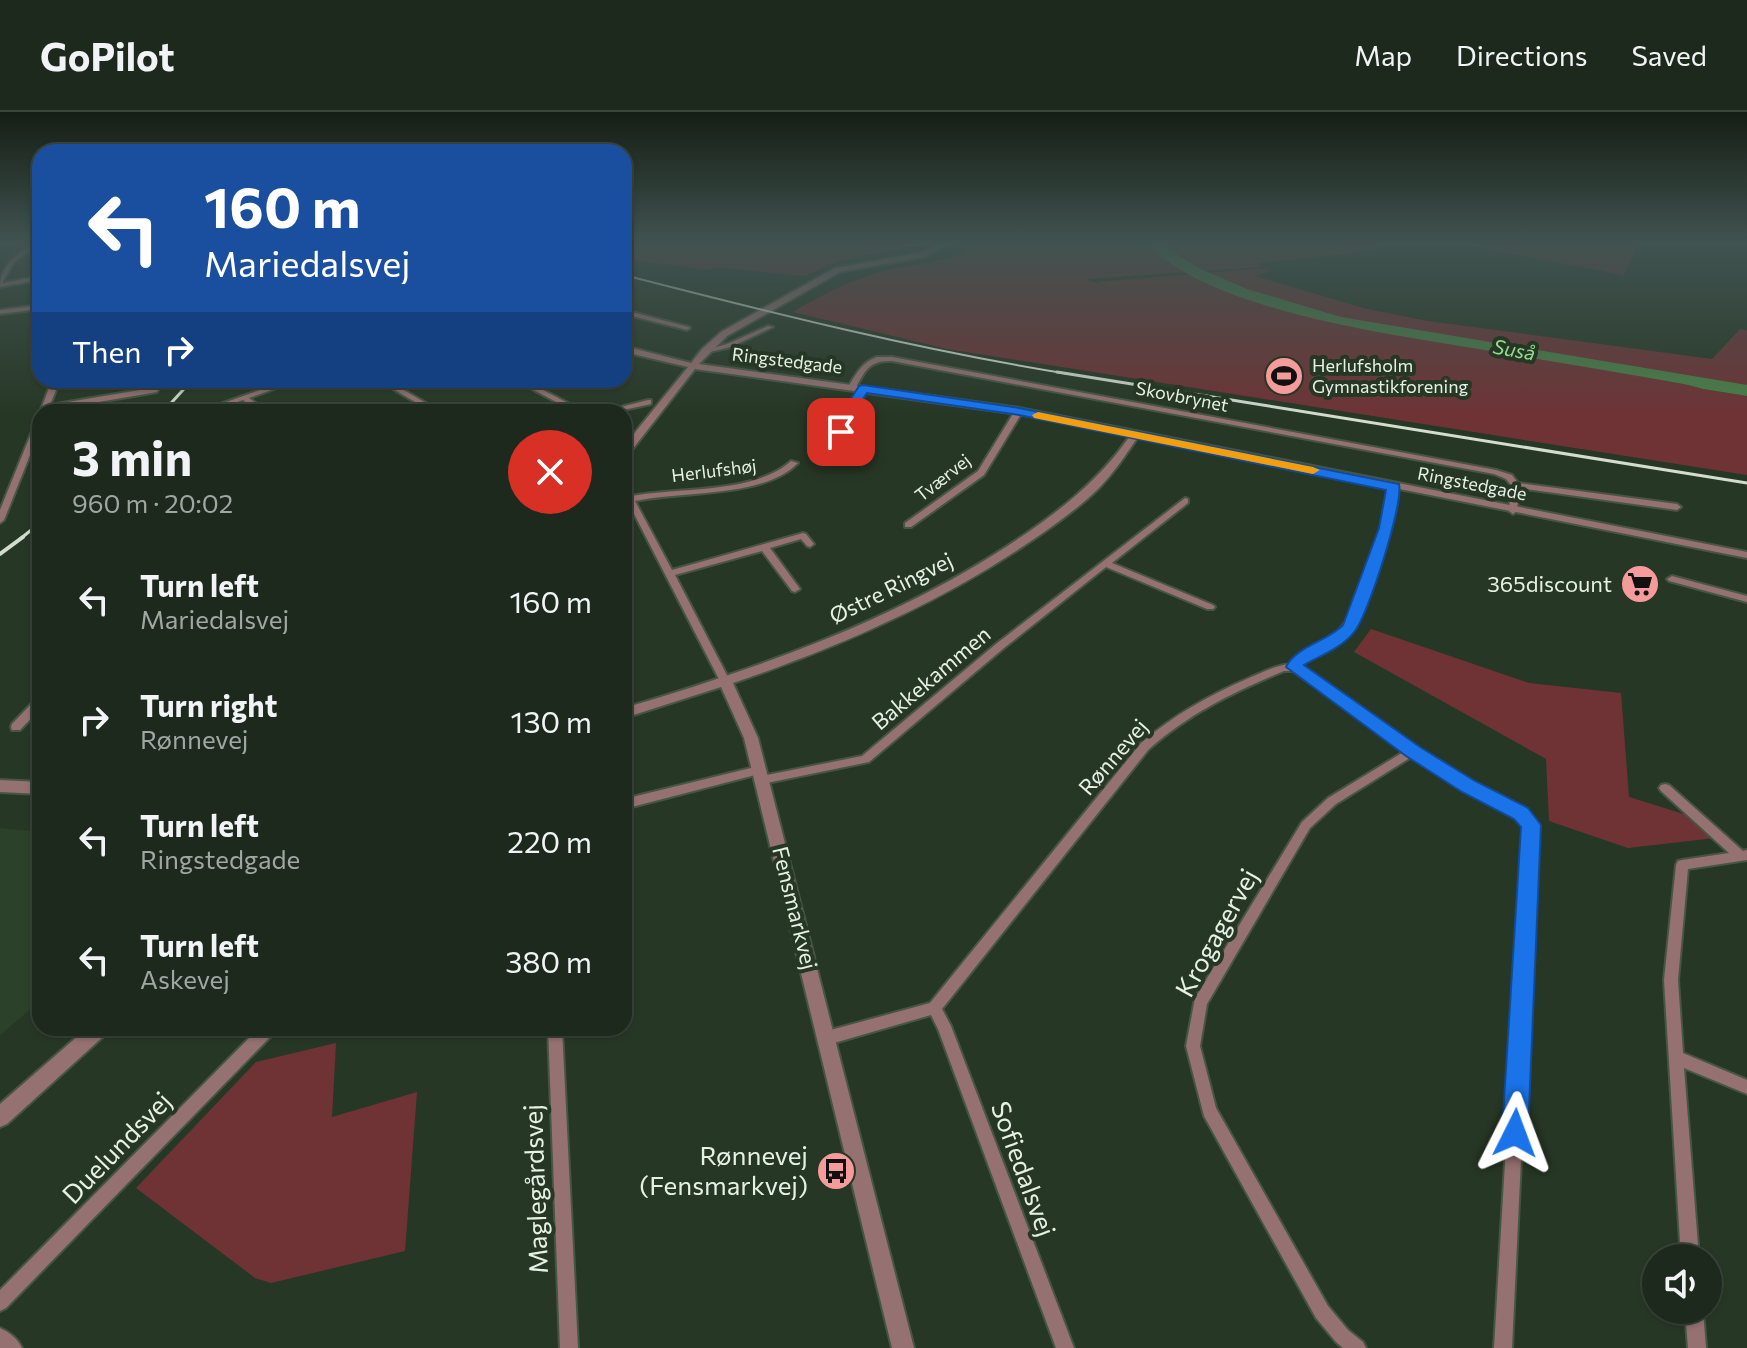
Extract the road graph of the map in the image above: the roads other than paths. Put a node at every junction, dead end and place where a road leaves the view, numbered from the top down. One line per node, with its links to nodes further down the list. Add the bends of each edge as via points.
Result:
1 (782, 302): 8 (street, via 724,334)
2 (32, 308): 3 (street)
3 (0, 312)
4 (632, 315): 6 (street)
5 (770, 327): 8 (street)
6 (687, 328)
7 (632, 351): 9 (street, Ringstedgade)
8 (705, 351): 9 (street)
9 (693, 366): 10 (street, Ringstedgade); 28 (street)
10 (852, 387): 15 (street, Ringstedgade); 30 (street, Skovbrynet, via 868,362 892,359 1496,472)
11 (155, 388): 18 (street)
12 (272, 388): 16 (street)
13 (396, 388): 21 (street)
14 (538, 389): 22 (street)
15 (863, 389): 24 (street, Ringstedgade); 26 (street, via 838,430)
16 (244, 398): 19 (street); 20 (street)
17 (648, 402): 23 (street)
18 (78, 404)
19 (226, 404)
20 (253, 404)
21 (423, 404)
22 (566, 404)
23 (632, 406)
24 (1019, 411): 25 (street, Ringstedgade); 38 (street, Tværvej, via 981,473)
25 (1135, 435): 31 (street, Ringstedgade); 49 (street, Østre Ringvej, via 1098,482 1010,551 878,622)
26 (868, 438)
27 (32, 441): 37 (street)
28 (632, 443)
29 (794, 463): 32 (street, Herlufshøj, via 788,472 764,481)
30 (1515, 485): 35 (street, Skovbrynet); 36 (street)
31 (1394, 487): 36 (street, Ringstedgade); 48 (street, Rønnevej, via 1386,528 1350,626)
32 (632, 495)
33 (1185, 501): 42 (street, Bakkekammen)
34 (632, 505): 43 (street, Fensmarkvej)
35 (1677, 507)
36 (1513, 511): 41 (street, Ringstedgade)
37 (0, 520)
38 (908, 525)
39 (810, 544): 40 (street, via 803,536)
40 (764, 547): 43 (street); 45 (street)
41 (1747, 555)
42 (1106, 564): 47 (street); 54 (street, Bakkekammen, via 865,759)
43 (670, 574): 49 (street, Fensmarkvej)
44 (1672, 579): 46 (street)
45 (795, 589)
46 (1747, 599)
47 (1210, 607)
48 (1295, 667): 53 (street); 60 (street, Rønnevej, via 1200,703 1145,746)
49 (726, 683): 51 (street, Østre Ringvej); 54 (street, Fensmarkvej)
50 (32, 710): 52 (street)
51 (632, 711)
52 (16, 727)
53 (1413, 751): 76 (street, Krogagervej, via 1332,801 1306,825 1200,1003 1193,1046 1209,1111 1322,1312); 77 (street, via 1521,813 1531,825)
54 (761, 775): 58 (street, Bakkekammen); 64 (street, Fensmarkvej)
55 (0, 786): 56 (street)
56 (32, 788)
57 (1665, 788): 59 (street)
58 (632, 802)
59 (1743, 854): 65 (street, via 1682,865 1671,980)
60 (934, 1008): 64 (street); 75 (street, Sofiedalsvej)
61 (91, 1036): 67 (street)
62 (261, 1036): 69 (street, Duelundsvej)
63 (555, 1036): 73 (street, Maglegårdsvej)
64 (827, 1038): 74 (street, Fensmarkvej)
65 (1675, 1057): 66 (street); 68 (street)
66 (1747, 1087)
67 (0, 1117)
68 (1689, 1244)
69 (0, 1302)
70 (1695, 1324): 78 (street)
71 (0, 1337): 72 (street)
72 (13, 1348)
73 (569, 1348)
74 (903, 1348)
75 (1065, 1348)
76 (1357, 1348)
77 (1503, 1348)
78 (1697, 1348)

